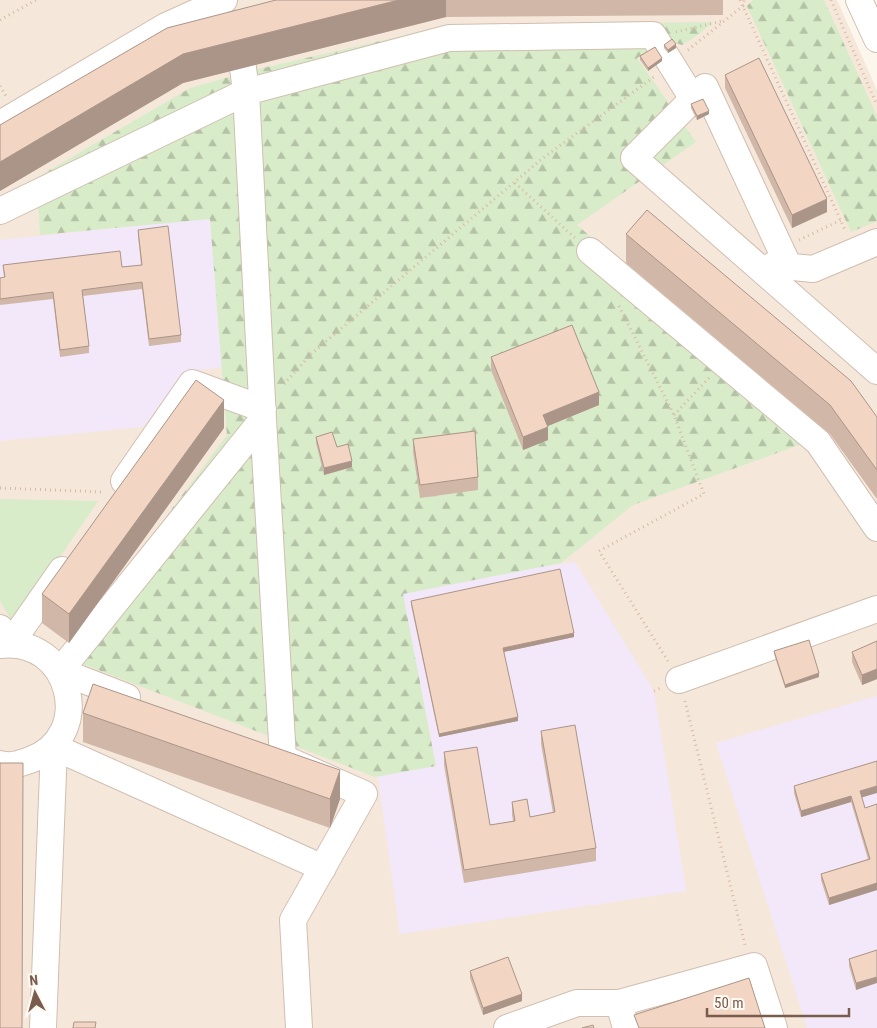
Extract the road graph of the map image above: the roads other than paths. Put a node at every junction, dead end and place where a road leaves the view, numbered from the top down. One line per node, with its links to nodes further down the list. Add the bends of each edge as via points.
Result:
1 (859, 0): 3 (street)
2 (231, 6): 6 (street, via 166,26)
3 (877, 38)
4 (245, 80): 5 (street, via 449,38 653,35); 7 (street); 13 (street)
5 (693, 98): 10 (street, via 705,87); 11 (street, via 634,158)
6 (0, 124)
7 (0, 211)
8 (866, 246): 10 (street, via 813,269)
9 (590, 251): 15 (street, via 818,442)
10 (785, 258): 11 (street)
11 (755, 264): 12 (street)
12 (877, 371)
13 (263, 414): 14 (street, via 192,383); 19 (street); 24 (street)
14 (114, 496)
15 (877, 528)
16 (78, 548): 18 (street)
17 (877, 609): 20 (street)
18 (4, 639): 19 (street, via 44,655)
19 (60, 671): 21 (street); 22 (street, via 69,694 65,730)
20 (679, 680)
21 (153, 707)
22 (54, 747): 25 (street, via 44,755 10,767); 26 (street); 28 (street)
23 (255, 747): 24 (street)
24 (282, 758): 26 (street, via 364,794)
25 (0, 764)
26 (324, 868): 29 (street, via 293,920)
27 (619, 1003): 30 (street, via 577,1003); 31 (street); 32 (street, via 754,966)
28 (43, 1028)
29 (299, 1028)
30 (507, 1028)
31 (626, 1028)
32 (774, 1028)

